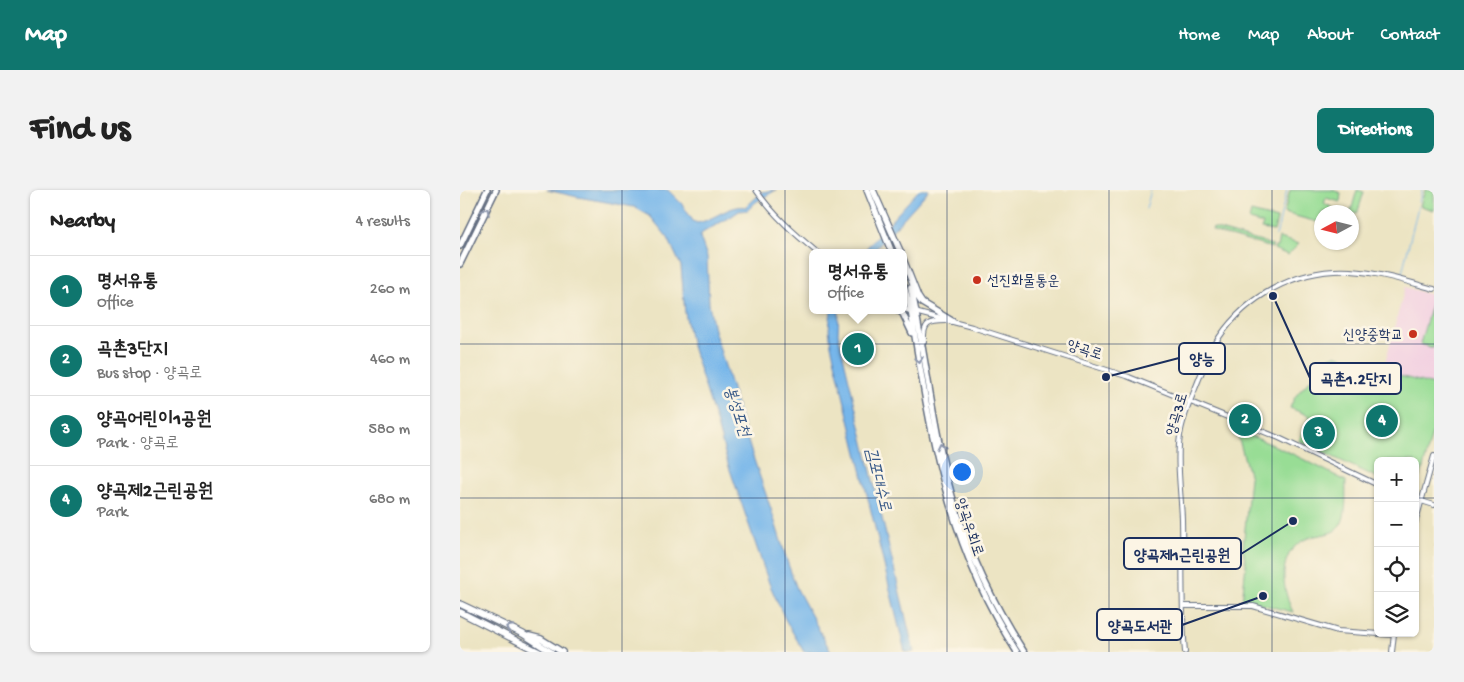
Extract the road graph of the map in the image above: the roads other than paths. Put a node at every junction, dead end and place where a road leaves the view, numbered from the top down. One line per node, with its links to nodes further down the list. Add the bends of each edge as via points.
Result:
1 (487, 190): 6 (main road)
2 (496, 190): 10 (main road, one-way to 2)
3 (756, 190): 7 (street, via 784,224)
4 (867, 190): 8 (highway)
5 (874, 190): 9 (highway)
6 (460, 246)
7 (813, 249)
8 (891, 249)
9 (899, 249)
10 (460, 264)
11 (907, 269): 18 (highway, via 922,303)
12 (907, 278): 16 (highway)
13 (1434, 289): 21 (street, 양곡3로, via 1356,271 1323,272 1286,282 1254,301 1225,329 1212,350)
14 (907, 294): 16 (highway)
15 (907, 310): 16 (street, 양곡로)
16 (914, 312): 18 (street, 양곡로); 19 (main road, 양곡우회로); 20 (main road, 양곡우회로)
17 (901, 314): 19 (main road)
18 (952, 321): 20 (street, via 937,321 926,326); 21 (street, 양곡로, via 1129,377)
19 (916, 342): 40 (main road, 양곡우회로, one-way to 40, via 936,452 952,514 983,593)
20 (924, 354): 41 (main road, 양곡우회로, one-way to 20, via 988,588 958,514 937,429)
21 (1190, 401): 23 (street, 양곡로); 28 (street, 양곡3로, via 1179,443)
22 (1434, 456): 24 (street)
23 (1374, 483)
24 (1421, 501): 25 (street); 26 (street)
25 (1434, 505)
26 (1419, 509)
27 (460, 604): 31 (highway, one-way to 27)
28 (1183, 606): 30 (street, via 1248,605 1338,631); 42 (street, 양곡3로)
29 (460, 612): 33 (highway)
30 (1374, 633)
31 (522, 634): 37 (highway); 38 (highway); 39 (highway, via 541,639)
32 (1394, 637): 43 (street)
33 (517, 641): 34 (highway); 35 (highway); 36 (highway)
34 (530, 652)
35 (535, 652)
36 (539, 652)
37 (551, 652)
38 (556, 652)
39 (562, 652)
40 (1017, 652)
41 (1024, 652)
42 (1185, 652)
43 (1392, 652)

